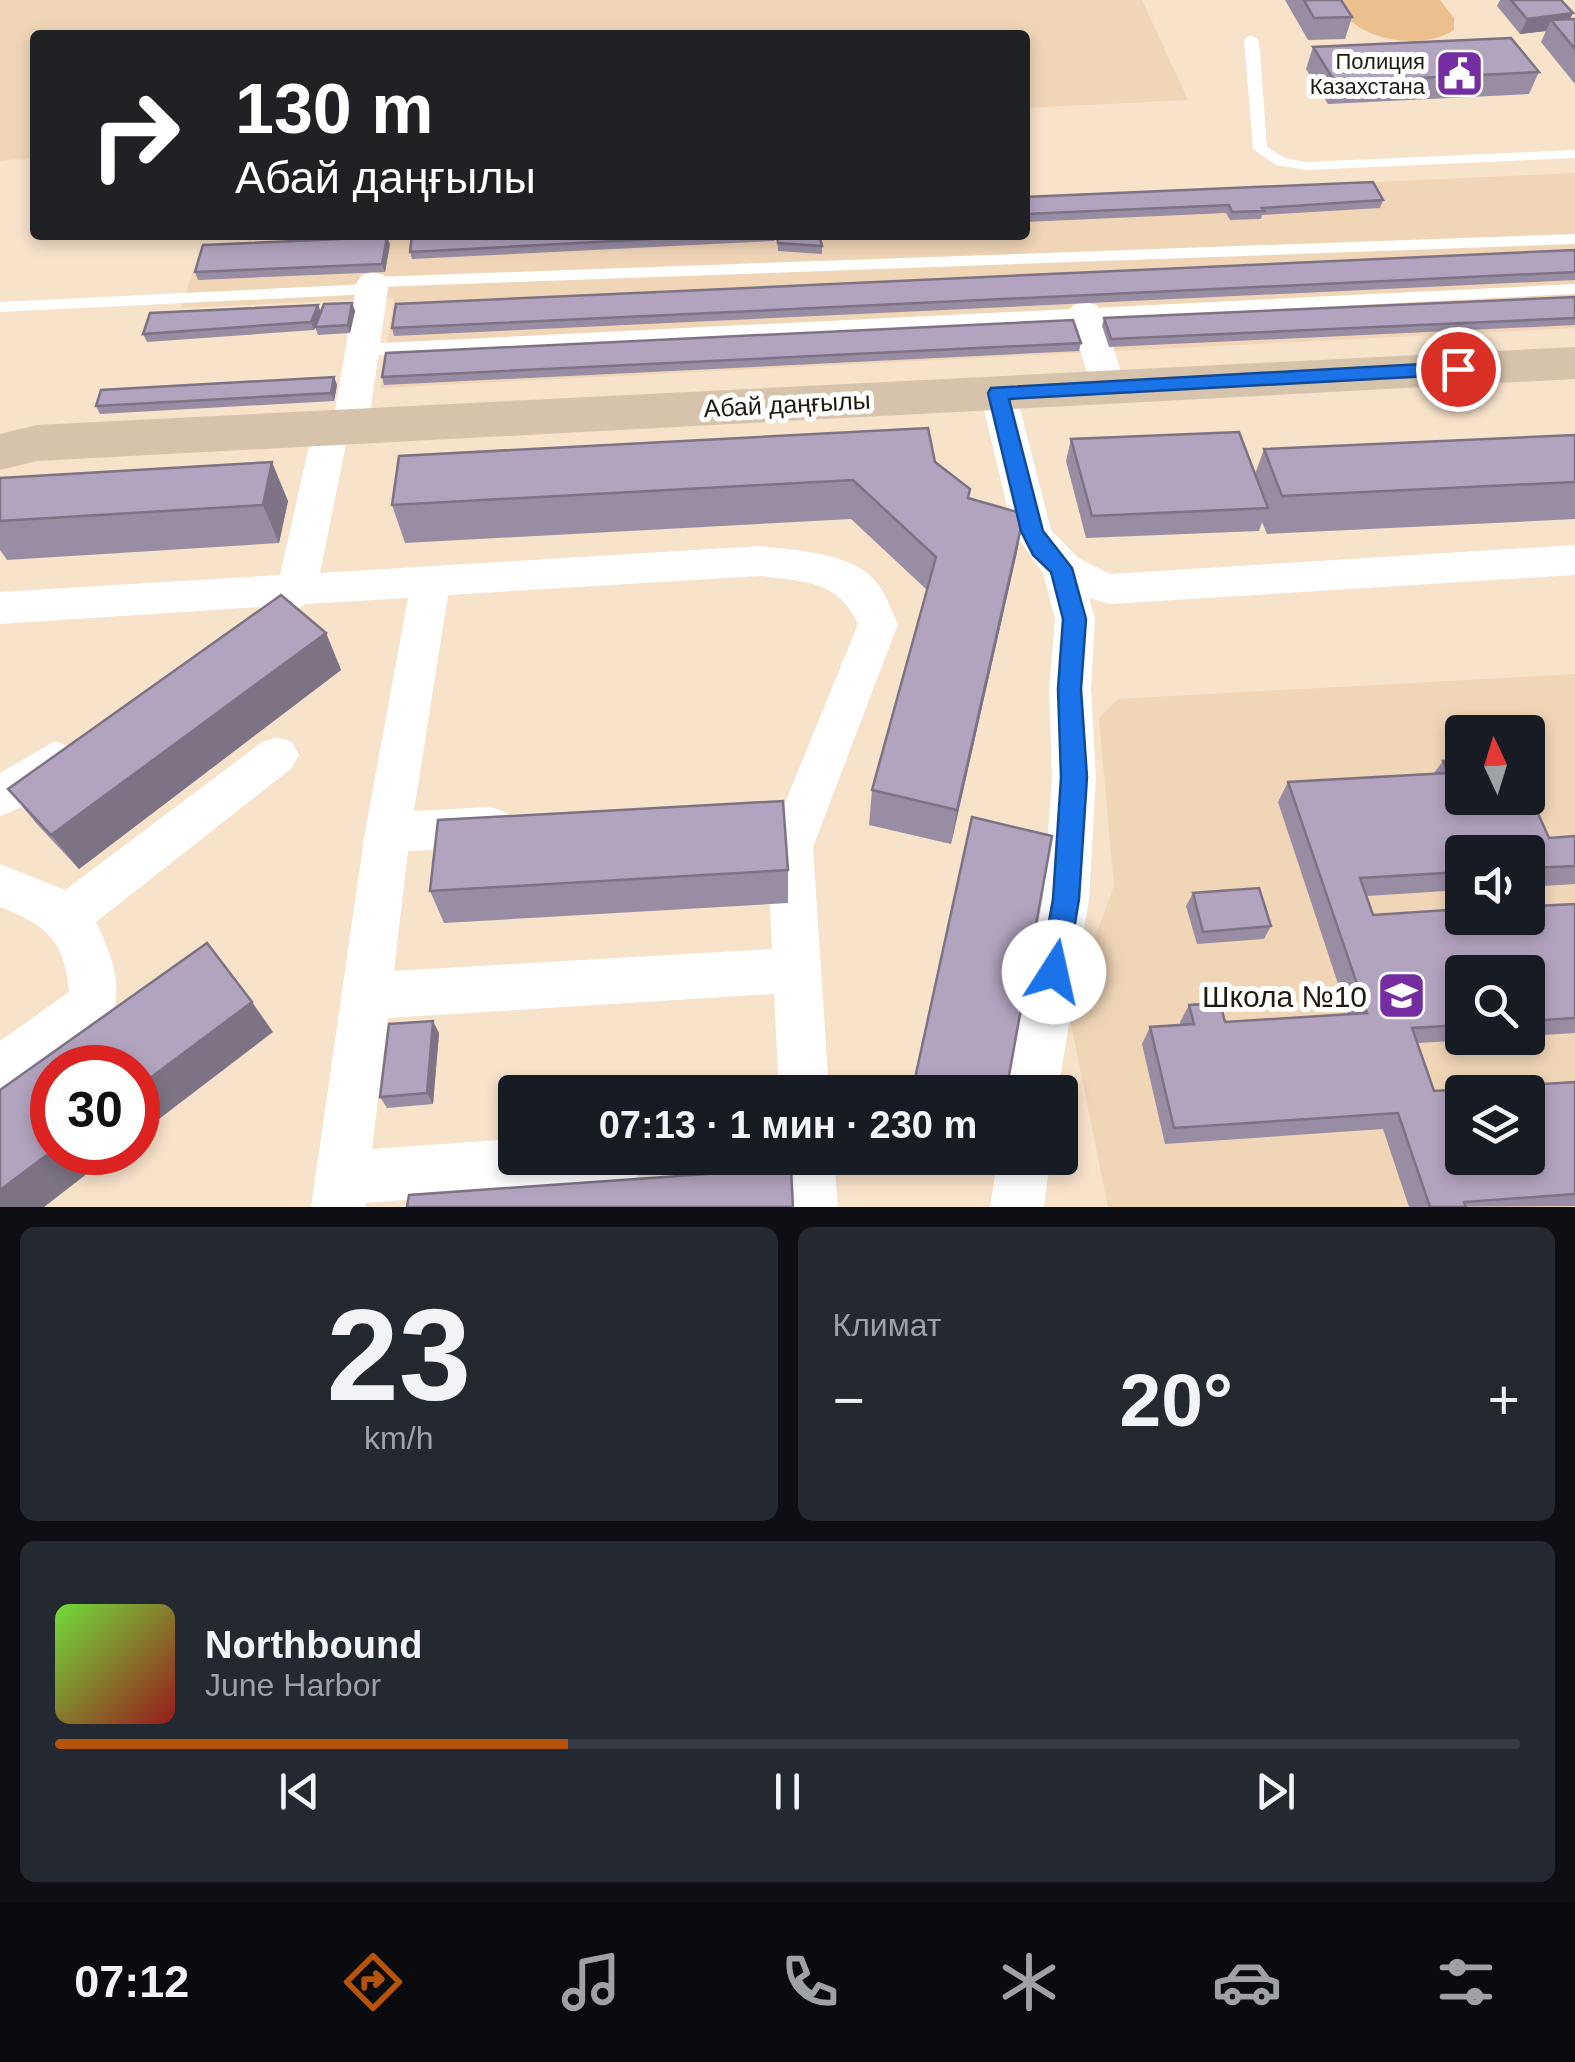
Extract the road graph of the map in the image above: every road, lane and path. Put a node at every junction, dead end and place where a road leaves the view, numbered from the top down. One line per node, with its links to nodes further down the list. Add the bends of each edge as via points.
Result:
1 (1251, 39): 2 (lane, via 1257,70 1253,120 1260,148 1281,162)
2 (1575, 154)
3 (1575, 239): 4 (lane)
4 (373, 286): 6 (lane); 8 (street)
5 (1575, 289): 7 (lane)
6 (0, 307)
7 (1085, 313): 8 (lane); 10 (street)
8 (362, 350): 12 (street)
9 (1575, 363): 10 (main road, Абай даңғылы)
10 (1109, 387): 11 (main road, Абай даңғылы)
11 (998, 393): 12 (main road, Абай даңғылы); 15 (street, via 1032,531)
12 (340, 427): 13 (main road, Абай даңғылы, via 37,443); 17 (street)
13 (0, 452)
14 (1575, 560): 15 (street, via 1110,589)
15 (1061, 568): 31 (street, via 1075,619 1074,777 1066,899)
16 (431, 581): 17 (street); 24 (street); 27 (street, via 760,561 816,570 863,593 878,624 785,811)
17 (297, 590): 18 (street); 19 (street)
18 (0, 608)
19 (238, 634)
20 (80, 743): 22 (street)
21 (277, 755): 26 (street)
22 (0, 797)
23 (527, 825): 24 (street)
24 (388, 832): 28 (street)
25 (0, 884): 26 (street)
26 (66, 917): 29 (street, via 95,978 93,1004)
27 (797, 970): 28 (street); 30 (street)
28 (366, 996): 35 (street)
29 (0, 1072)
30 (803, 1075)
31 (1036, 1075)
32 (498, 1173): 35 (street)
33 (809, 1175): 36 (street)
34 (1022, 1175): 37 (street)
35 (340, 1192)
36 (811, 1207)
37 (1017, 1207)

